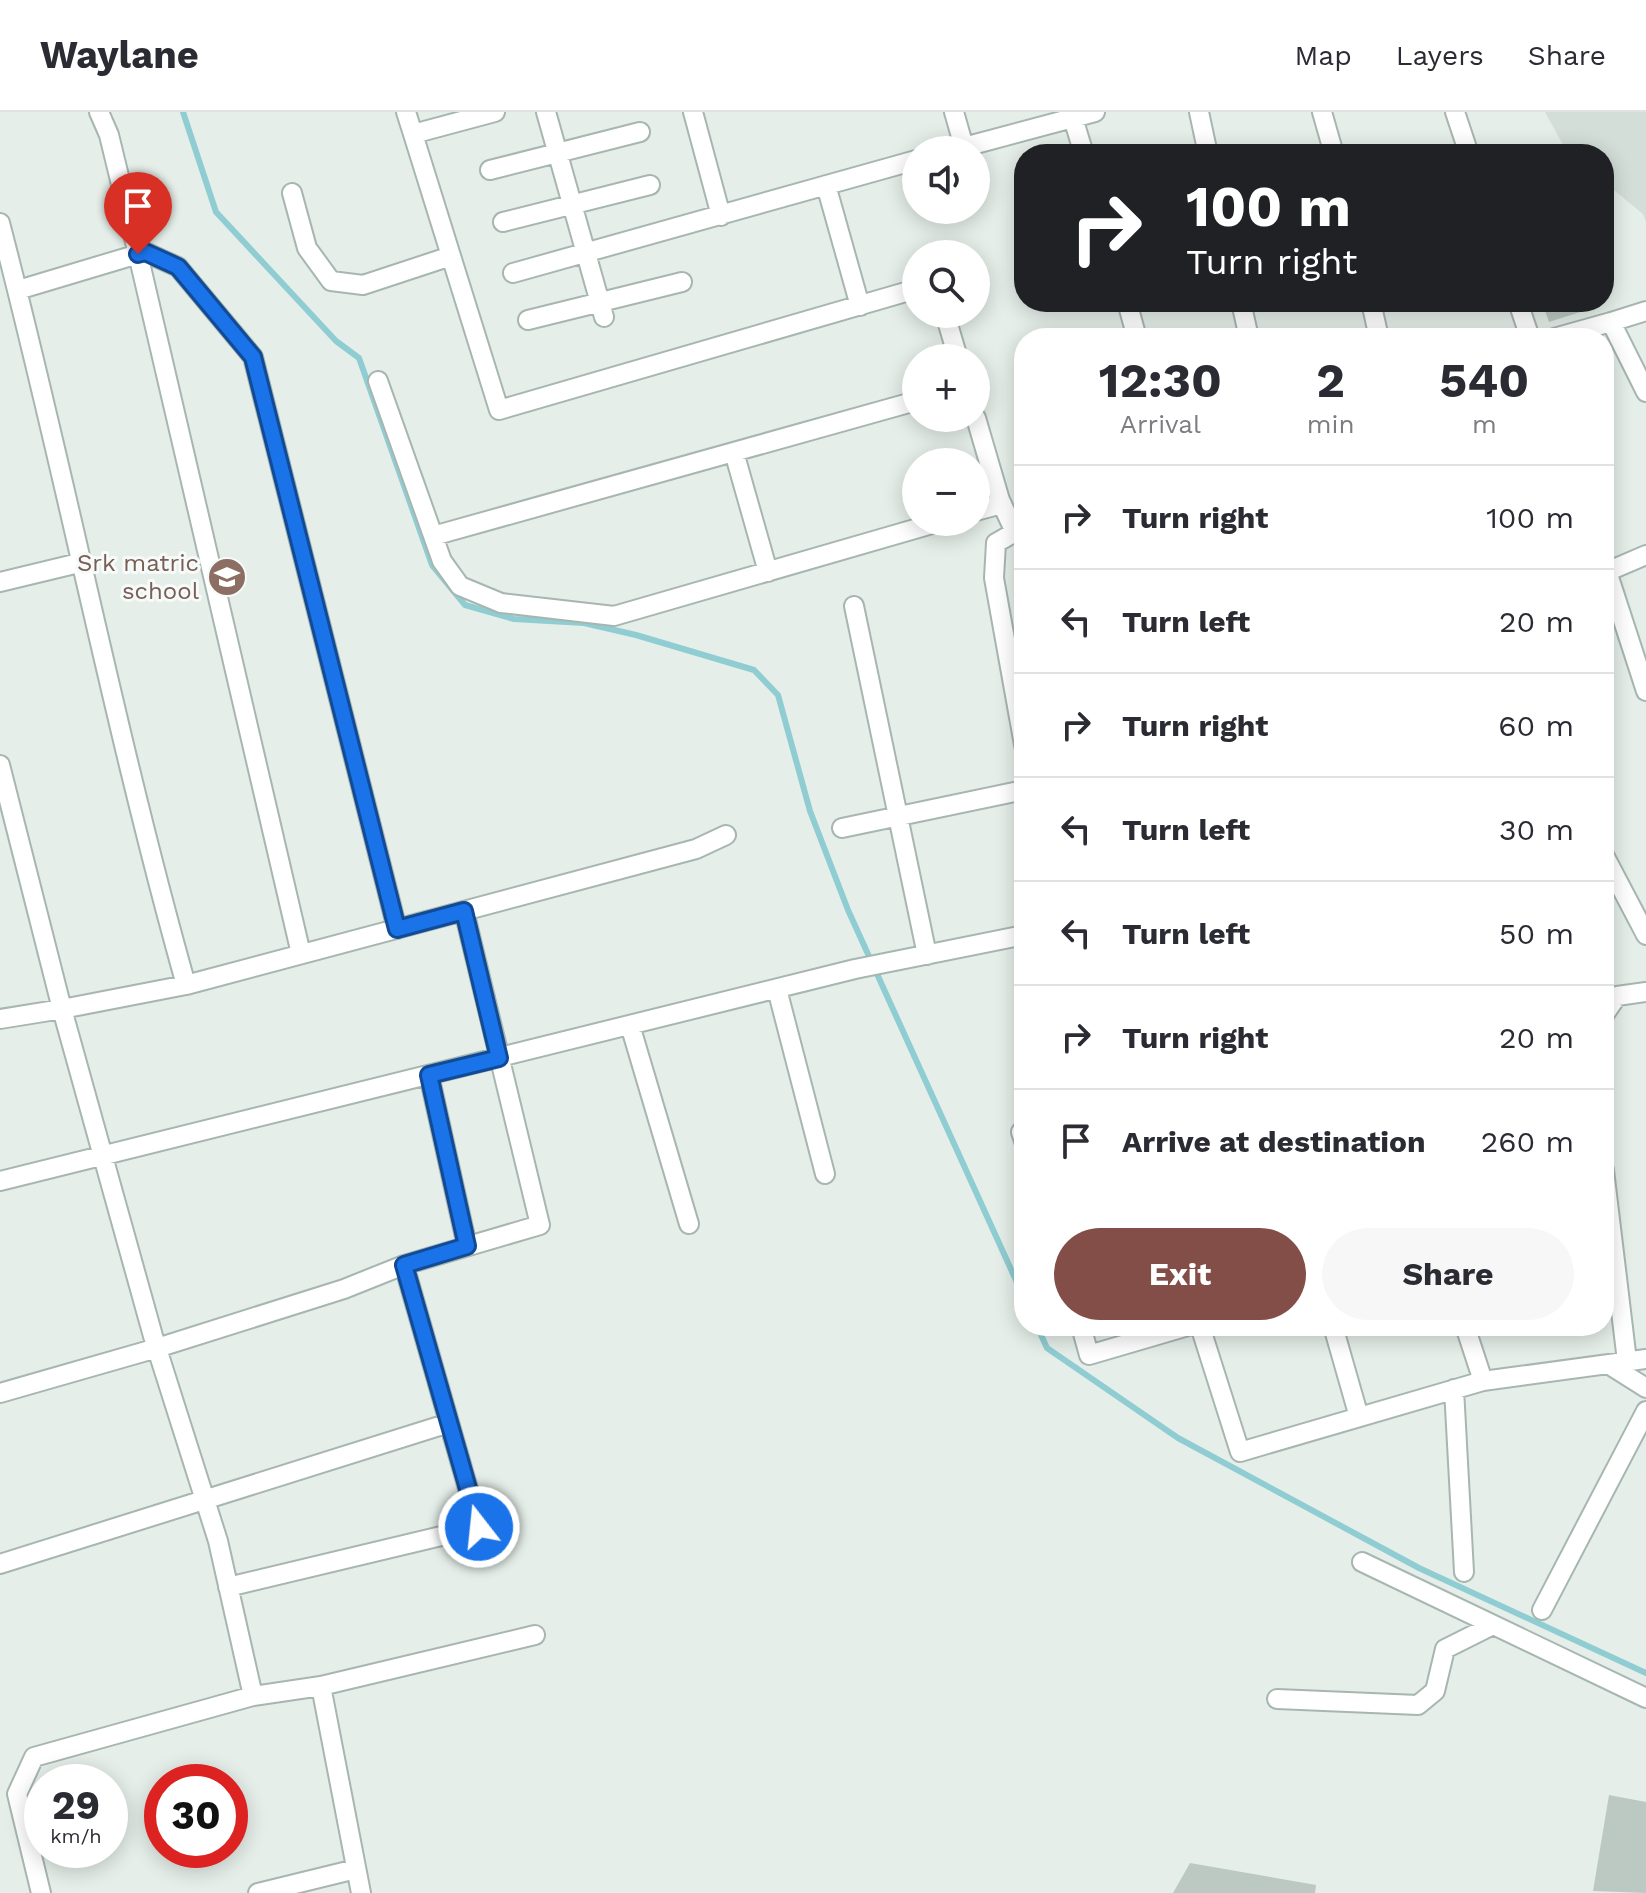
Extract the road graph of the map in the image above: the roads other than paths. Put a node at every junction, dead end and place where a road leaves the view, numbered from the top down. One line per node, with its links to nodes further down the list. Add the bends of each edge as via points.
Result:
1 (99, 112): 31 (street)
2 (406, 112): 13 (street)
3 (495, 112): 13 (street)
4 (546, 112): 20 (street)
5 (693, 112): 27 (street)
6 (954, 112): 14 (street)
7 (1095, 112): 11 (street)
8 (1199, 112): 17 (street)
9 (1322, 112): 18 (street)
10 (1455, 112): 19 (street)
11 (1073, 118): 15 (street); 16 (street)
12 (640, 132): 20 (street)
13 (413, 134): 32 (street)
14 (957, 136)
15 (990, 140)
16 (1081, 144)
17 (1206, 144)
18 (1331, 144)
19 (1466, 144)
20 (557, 152): 22 (street); 26 (street)
21 (902, 164): 24 (street)
22 (490, 170)
23 (650, 185): 26 (street)
24 (826, 185): 27 (street); 37 (street)
25 (292, 193): 32 (street, via 307,248 331,281 363,285)
26 (572, 204): 28 (street); 30 (street)
27 (721, 216): 30 (street)
28 (503, 222)
29 (0, 223): 35 (street)
30 (586, 252): 33 (street); 38 (street)
31 (138, 254): 35 (street); 70 (street, via 145,252 178,267 253,357); 73 (street)
32 (451, 256): 37 (street, via 499,410)
33 (513, 273)
34 (682, 282): 38 (street)
35 (18, 290): 55 (street)
36 (902, 293): 37 (street)
37 (860, 306)
38 (602, 309): 40 (street)
39 (1646, 311): 41 (street)
40 (528, 320)
41 (1611, 322): 42 (street); 44 (street)
42 (1590, 328)
43 (378, 381): 53 (street)
44 (1646, 392)
45 (902, 405): 47 (street)
46 (980, 432): 48 (street)
47 (734, 452): 53 (street); 57 (street)
48 (1002, 504): 49 (street); 50 (street)
49 (990, 507)
50 (1014, 522)
51 (902, 533): 57 (street)
52 (1014, 534): 61 (street, via 996,543 994,578)
53 (433, 536): 57 (street, via 460,586 501,603 614,616)
54 (1646, 555): 56 (street)
55 (83, 562): 58 (street); 75 (street, via 146,845)
56 (1614, 566)
57 (768, 572)
58 (0, 582)
59 (1614, 596): 62 (street)
60 (854, 606): 65 (street)
61 (1014, 689)
62 (1646, 691)
63 (0, 765): 79 (street)
64 (1014, 792): 65 (street)
65 (896, 817): 66 (street); 74 (street)
66 (842, 828)
67 (726, 835): 69 (street, via 696,849)
68 (1614, 874): 71 (street)
69 (464, 911): 70 (street); 82 (street)
70 (397, 929): 73 (street)
71 (1646, 935)
72 (1014, 937): 74 (street)
73 (301, 954): 75 (street)
74 (927, 955): 76 (street)
75 (186, 985): 79 (street)
76 (777, 989): 81 (street); 85 (street)
77 (1646, 992): 78 (street)
78 (1614, 1000)
79 (62, 1009): 80 (street); 84 (street)
80 (0, 1019)
81 (630, 1025): 82 (street); 87 (street)
82 (499, 1058): 83 (street); 89 (street, via 540,1225)
83 (429, 1075): 84 (street); 89 (street)
84 (103, 1155): 86 (street); 96 (street)
85 (825, 1174)
86 (0, 1181)
87 (689, 1224)
88 (1614, 1231): 97 (street)
89 (467, 1246): 90 (street)
90 (404, 1265): 96 (street); 105 (street)
91 (1084, 1336): 92 (street, via 1089,1355)
92 (1154, 1336)
93 (1203, 1336): 104 (street, via 1240,1452)
94 (1336, 1336): 104 (street)
95 (1468, 1336): 99 (street)
96 (157, 1348): 102 (street); 106 (street)
97 (1637, 1360): 98 (street)
98 (1608, 1364): 99 (street); 100 (street)
99 (1483, 1381): 101 (street)
100 (1646, 1388)
101 (1454, 1389): 104 (street); 109 (street)
102 (0, 1393)
103 (1646, 1411): 111 (street)
104 (1359, 1417)
105 (449, 1423): 106 (street); 110 (street, via 479,1527)
106 (205, 1500): 108 (street); 110 (street)
107 (1362, 1562): 112 (street)
108 (0, 1564)
109 (1464, 1572)
110 (228, 1587): 115 (street)
111 (1542, 1610)
112 (1493, 1625): 116 (street); 117 (street, via 1445,1649 1435,1691 1418,1705)
113 (535, 1635): 114 (street)
114 (321, 1686): 115 (street); 118 (street)
115 (253, 1696): 119 (street, via 34,1757 17,1794)
116 (1646, 1698)
117 (1277, 1699)
118 (356, 1869): 120 (street); 121 (street)
119 (41, 1893)
120 (258, 1893)
121 (361, 1893)

